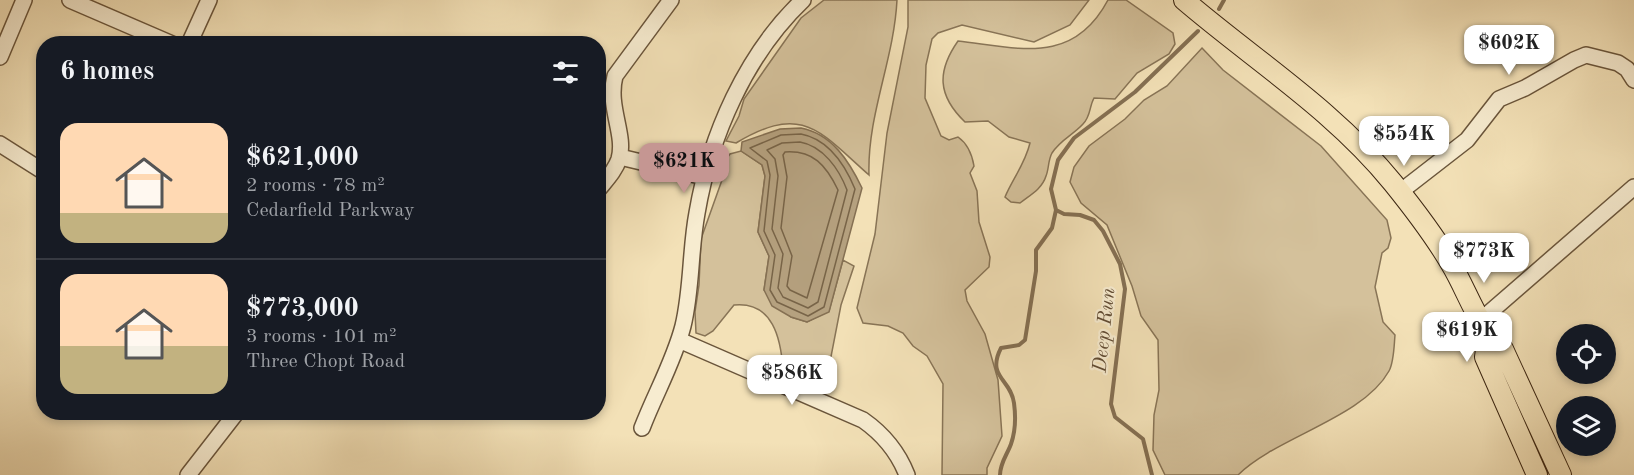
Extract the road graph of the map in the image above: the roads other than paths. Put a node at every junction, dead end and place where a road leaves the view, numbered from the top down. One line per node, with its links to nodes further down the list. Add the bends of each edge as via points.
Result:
1 (24, 0): 9 (street)
2 (70, 0): 7 (street)
3 (209, 0): 8 (street)
4 (670, 0): 12 (street, via 615,76 611,90)
5 (803, 0): 14 (street, via 772,34 742,83)
6 (1184, 0): 17 (main road, via 1335,122)
7 (153, 36)
8 (193, 36)
9 (0, 57)
10 (1634, 80): 17 (street, via 1618,63 1586,55 1574,60 1499,99 1467,140)
11 (0, 144): 13 (street)
12 (620, 157): 14 (street); 15 (street)
13 (36, 167)
14 (704, 177): 19 (street, via 690,291)
15 (606, 180)
16 (1634, 187): 18 (street)
17 (1400, 192): 18 (main road, via 1437,240)
18 (1484, 328): 24 (main road, via 1485,357); 25 (main road, via 1503,349)
19 (679, 340): 21 (street); 23 (street, via 863,420 895,452)
20 (231, 420): 22 (street)
21 (642, 428)
22 (188, 475)
23 (907, 475)
24 (1537, 475)
25 (1561, 475)

